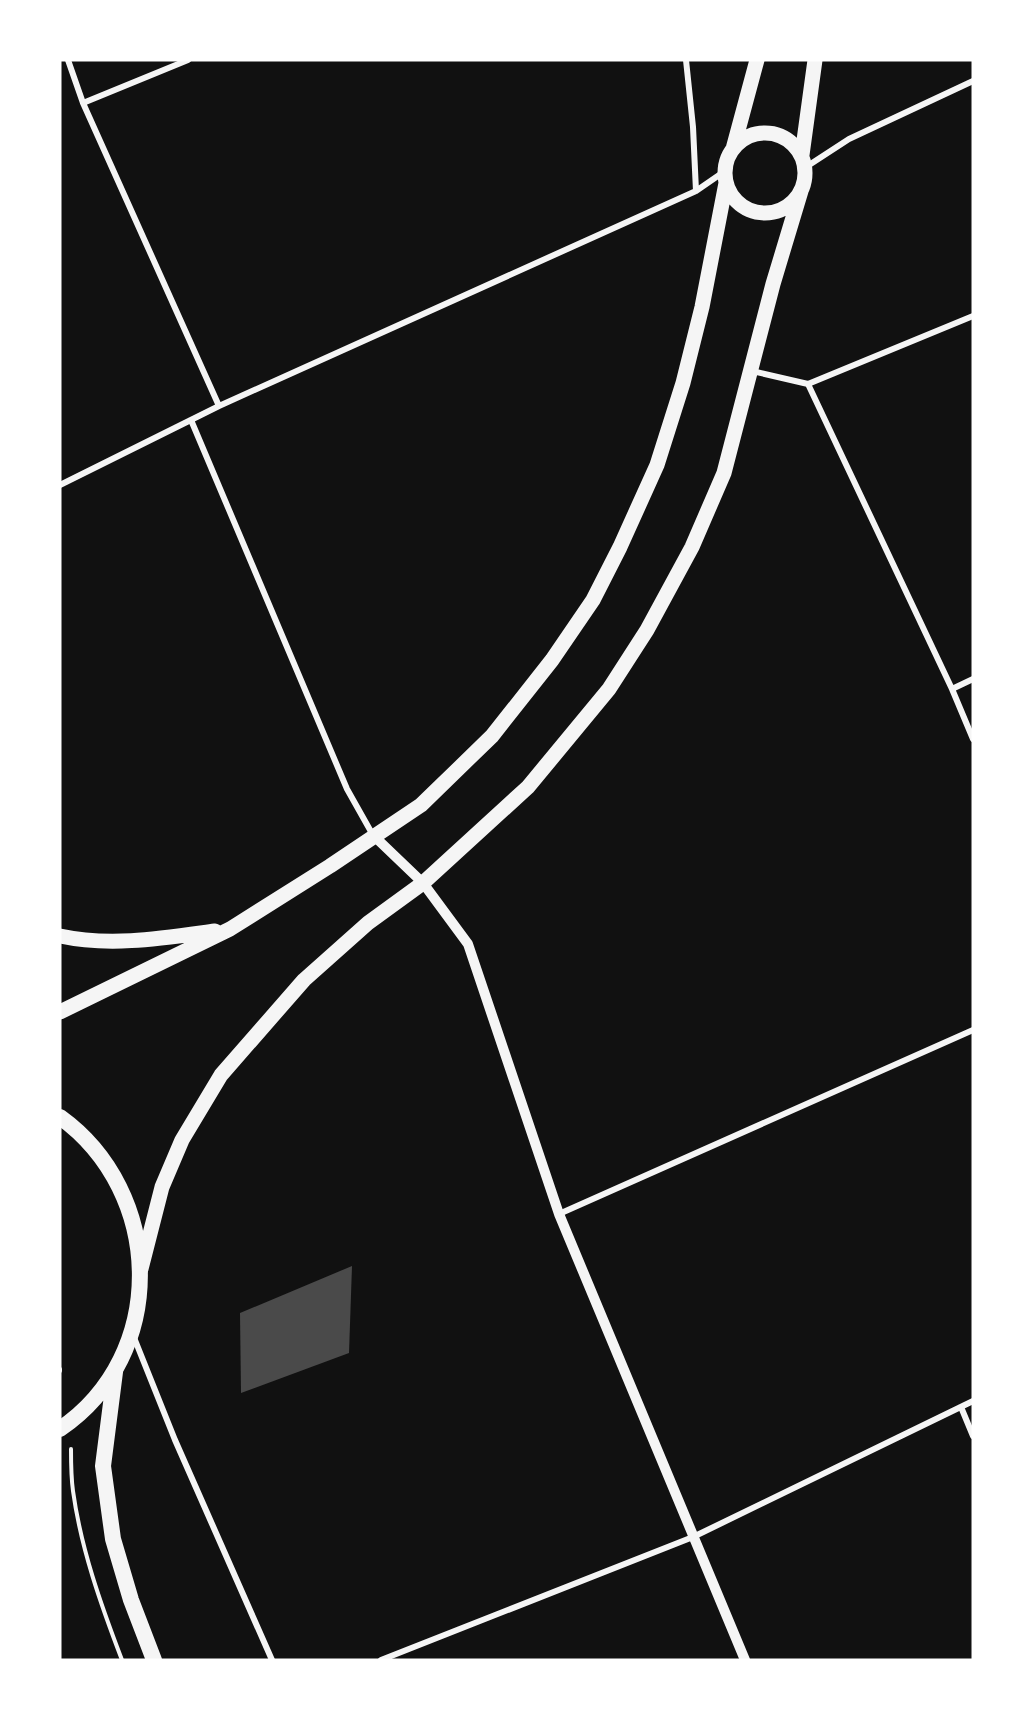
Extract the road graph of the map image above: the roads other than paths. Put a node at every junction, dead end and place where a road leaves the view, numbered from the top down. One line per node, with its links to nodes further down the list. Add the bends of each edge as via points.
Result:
1 (68, 60): 7 (street)
2 (188, 60): 7 (street)
3 (686, 60): 11 (street)
4 (757, 60): 8 (main road)
5 (815, 60): 9 (main road)
6 (973, 81): 9 (street)
7 (83, 103): 16 (street)
8 (733, 149): 9 (main road, via 752,135 775,134 795,145); 10 (main road)
9 (804, 161): 12 (main road)
10 (726, 177): 11 (street); 12 (main road, via 732,196 754,211 768,213 781,209); 22 (main road, via 702,307 683,383 660,455 593,600 492,736 421,805)
11 (696, 191): 16 (street)
12 (801, 191): 14 (main road)
13 (973, 316): 15 (street)
14 (751, 371): 15 (street); 23 (main road, via 724,472 692,547 647,630 609,689 528,787)
15 (808, 384): 20 (street)
16 (219, 406): 17 (street)
17 (191, 420): 18 (street); 22 (street, via 347,789)
18 (60, 485)
19 (973, 679): 20 (street)
20 (952, 689): 21 (street)
21 (973, 739)
22 (375, 837): 23 (street); 24 (main road)
23 (423, 883): 29 (street, via 468,944); 30 (main road, via 368,923 304,980 221,1075 182,1140 162,1187)
24 (230, 929): 25 (main road, via 146,941); 26 (main road)
25 (60, 936)
26 (60, 1012)
27 (973, 1030): 29 (street)
28 (60, 1117): 30 (highway, via 75,1127 102,1157 123,1191 136,1230)
29 (559, 1214): 37 (street)
30 (141, 1269): 31 (highway)
31 (132, 1331): 32 (highway); 39 (street, via 175,1440)
32 (116, 1368): 35 (highway, via 95,1397); 38 (highway, via 103,1467 113,1539)
33 (973, 1401): 34 (street)
34 (961, 1407): 36 (street); 37 (street)
35 (60, 1430)
36 (973, 1436)
37 (693, 1537): 40 (street); 41 (street)
38 (154, 1660)
39 (272, 1660)
40 (381, 1660)
41 (745, 1660)

